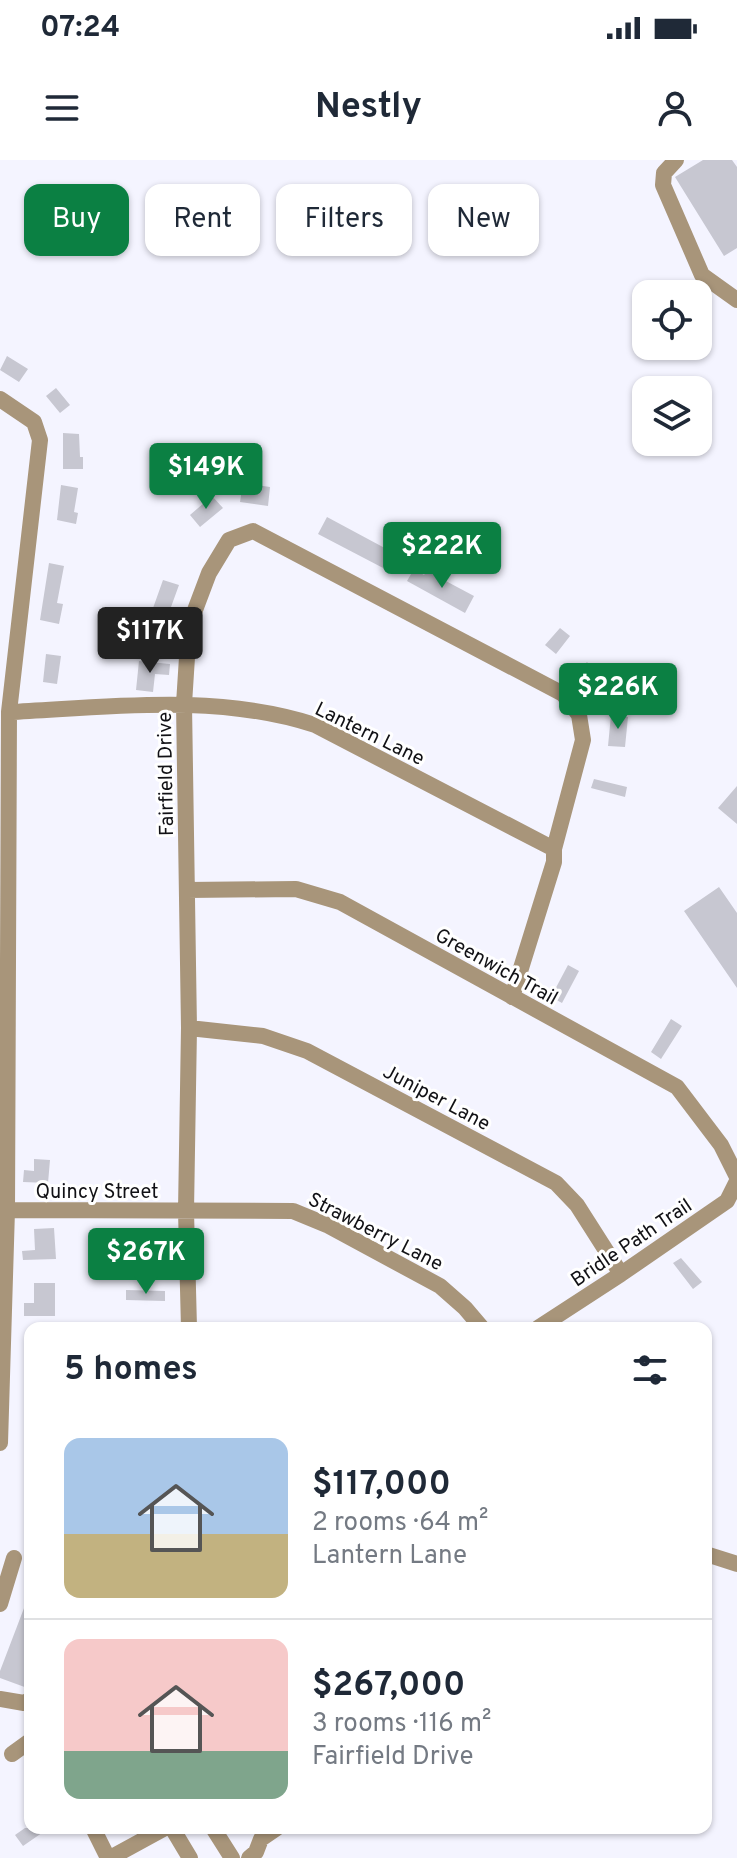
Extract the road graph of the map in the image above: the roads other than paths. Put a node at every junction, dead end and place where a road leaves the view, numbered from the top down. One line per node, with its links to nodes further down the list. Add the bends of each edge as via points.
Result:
1 (676, 160): 2 (street, via 664,173 663,185 702,275)
2 (737, 300)
3 (0, 399): 5 (street, via 34,422 40,440)
4 (184, 704): 5 (street, Lantern Lane); 6 (street, Lantern Lane, via 282,715 315,725); 6 (street, Fairfield Drive, via 189,626 209,573 229,540 253,531 563,694 579,715 583,740); 7 (street, Fairfield Drive)
5 (9, 712): 11 (street)
6 (554, 849): 8 (street, Fairfield Drive)
7 (187, 890): 8 (street, Greenwich Trail, via 296,889 340,902); 9 (street, Fairfield Drive)
8 (512, 997): 10 (street, Greenwich Trail, via 677,1087 721,1145)
9 (189, 1028): 12 (street, Fairfield Drive); 13 (street, Juniper Lane, via 263,1036 307,1051 556,1183 577,1205)
10 (737, 1179): 13 (street, Bridle Path Trail, via 727,1201)
11 (7, 1210): 12 (street, Quincy Street); 17 (street)
12 (186, 1211): 14 (street, Fairfield Drive); 15 (street, Strawberry Lane, via 293,1211 440,1286)
13 (621, 1274): 16 (street, Bridle Path Trail)
14 (189, 1322)
15 (477, 1322)
16 (547, 1322)
17 (0, 1383): 18 (street)
18 (0, 1443)
19 (712, 1556): 21 (street)
20 (14, 1558): 22 (street)
21 (737, 1564)
22 (0, 1604)
23 (0, 1699): 24 (street)
24 (24, 1703)
25 (24, 1745): 26 (street)
26 (12, 1754)
27 (96, 1834): 32 (street)
28 (153, 1834): 32 (street)
29 (167, 1834): 33 (street)
30 (217, 1834): 34 (street)
31 (268, 1834): 35 (street)
32 (109, 1858)
33 (190, 1858)
34 (232, 1858)
35 (249, 1858)

